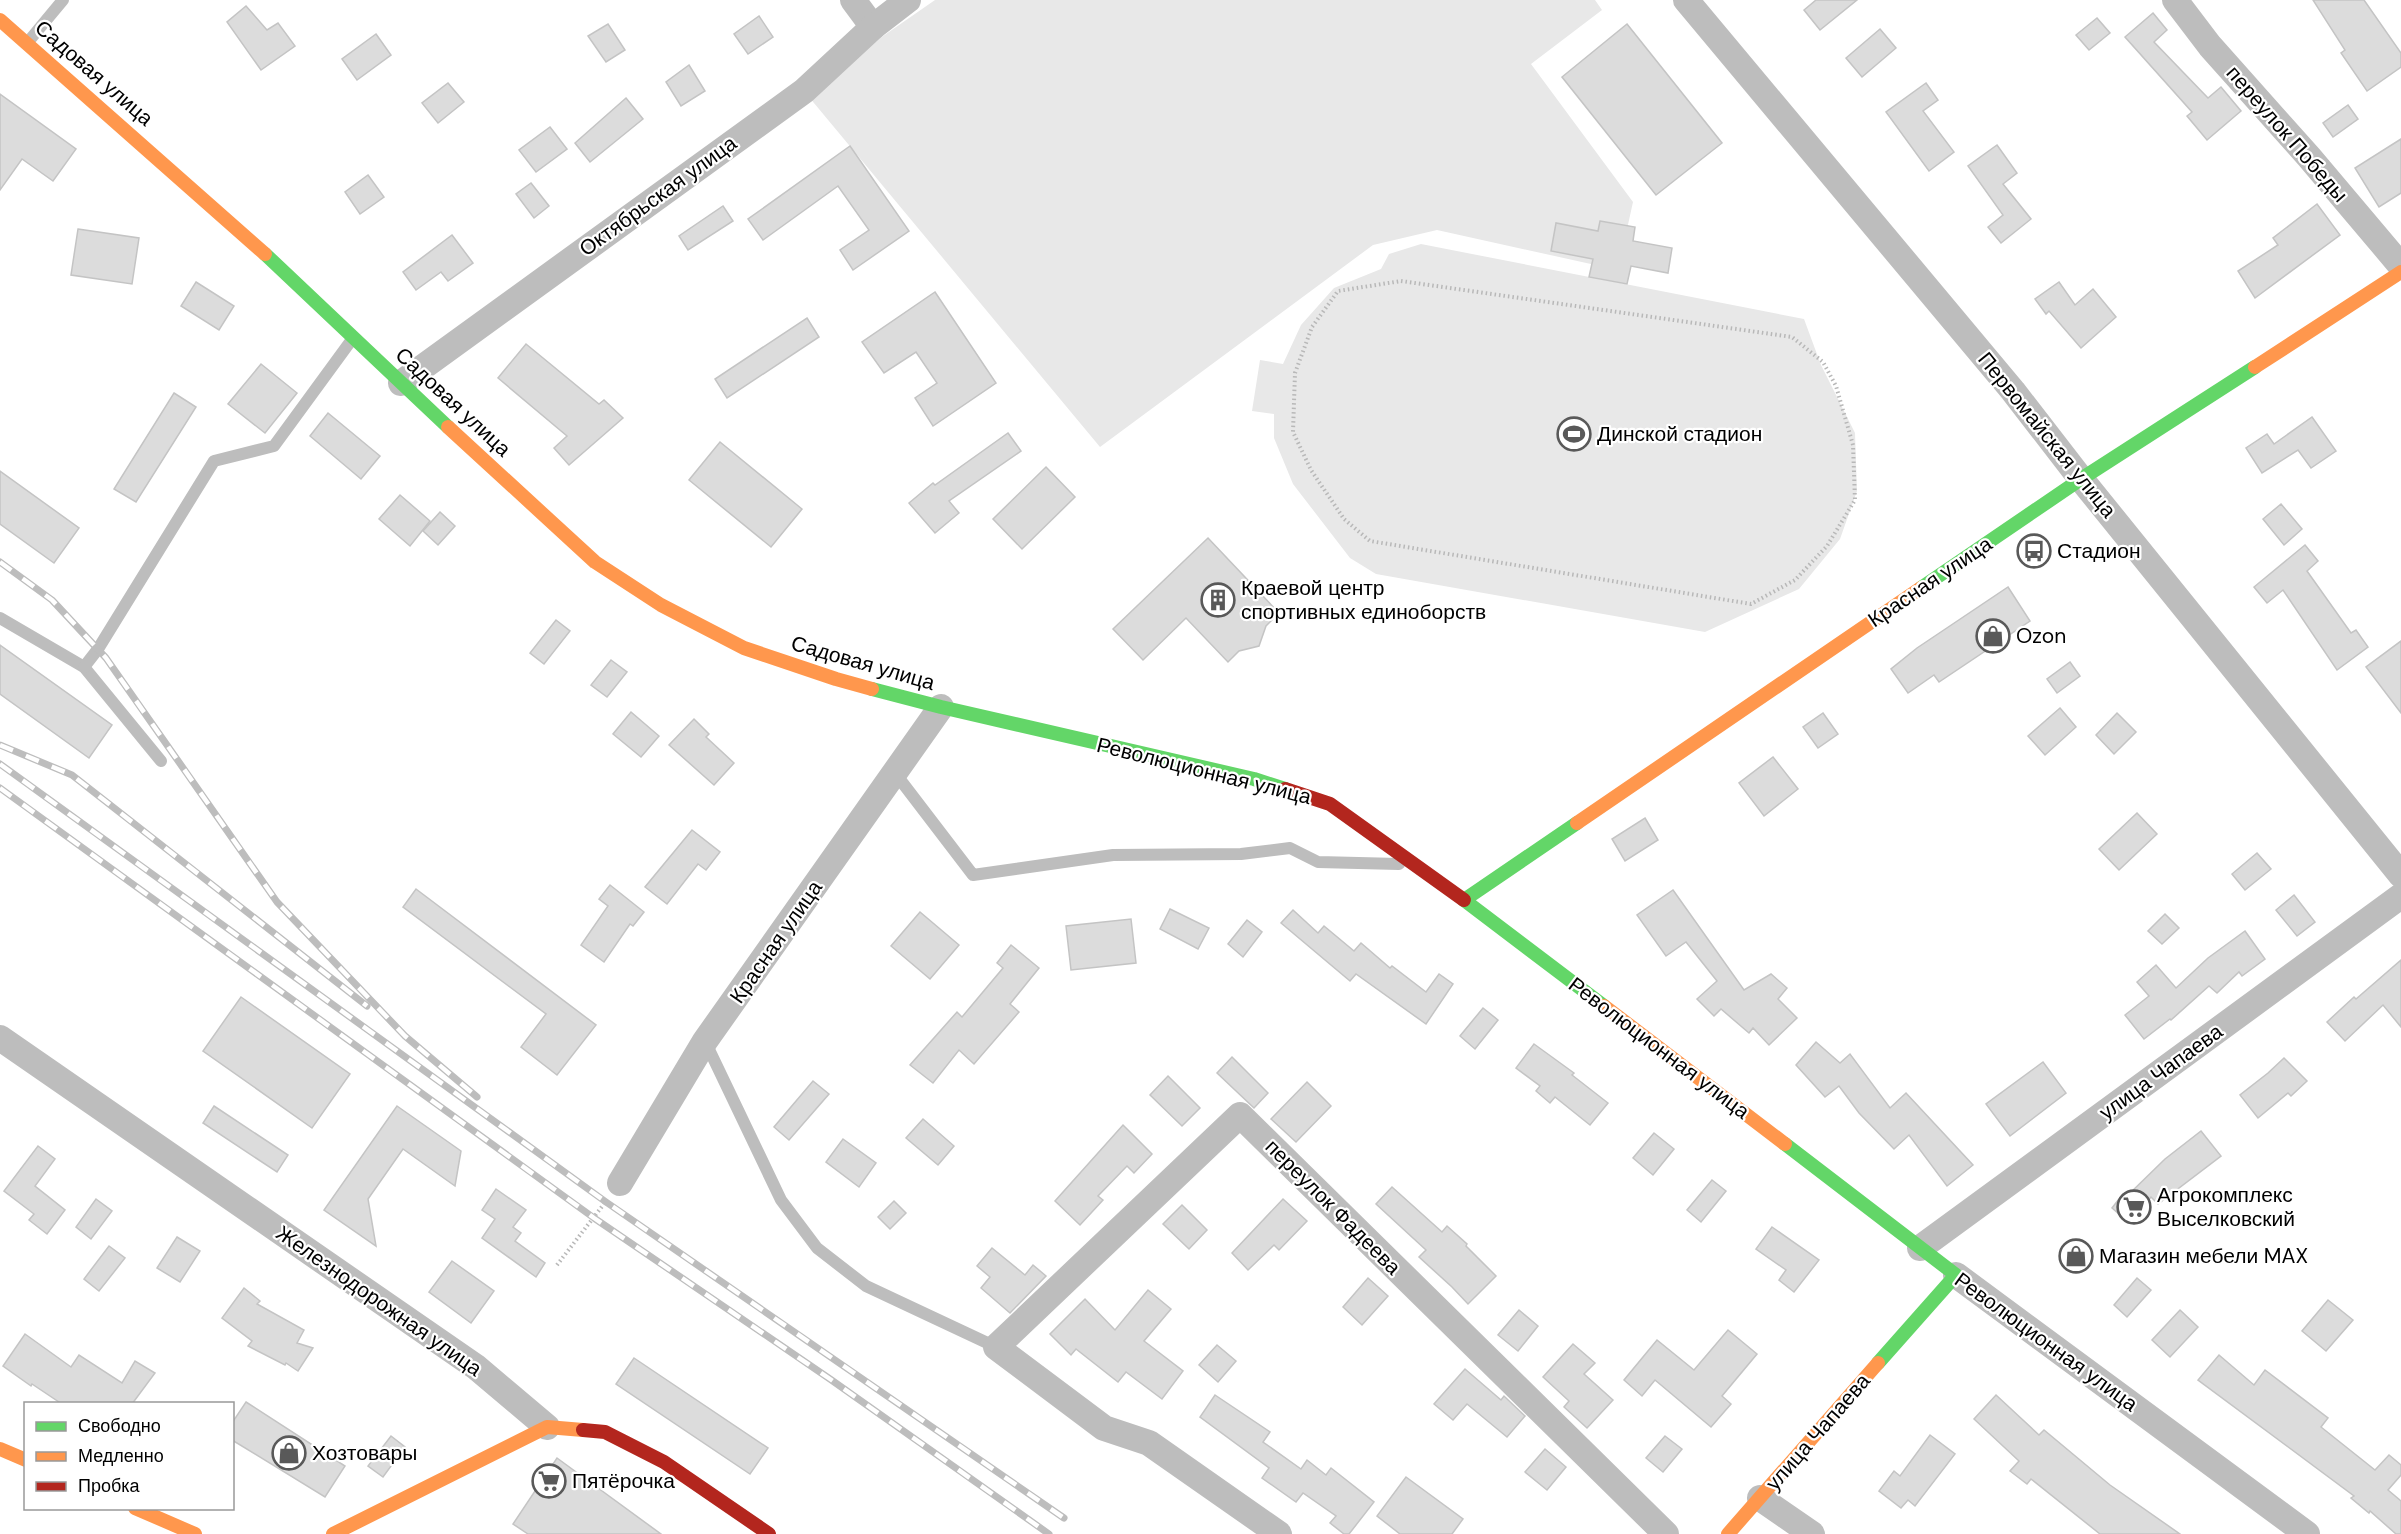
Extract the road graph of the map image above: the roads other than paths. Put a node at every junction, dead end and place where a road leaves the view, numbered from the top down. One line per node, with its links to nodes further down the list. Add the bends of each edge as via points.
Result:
1 (63, 0): 8 (lane)
2 (854, 0): 7 (street)
3 (908, 0): 7 (street, Октябрьская улица)
4 (1686, 0): 13 (street, Первомайская улица, via 2013,391)
5 (2175, 0): 9 (street, переулок Победы, via 2210,46)
6 (0, 20): 8 (main road, Садовая улица)
7 (873, 27): 12 (street, Октябрьская улица, via 804,91)
8 (27, 43): 11 (main road, Садовая улица, via 247,236)
9 (2401, 266)
10 (2401, 272): 13 (main road, Красная улица)
11 (353, 338): 12 (main road, Садовая улица); 15 (lane, via 274,446 214,461)
12 (400, 383): 16 (main road, Садовая улица, via 595,562 661,605 744,648 836,679)
13 (2081, 479): 20 (street, Первомайская улица); 22 (main road, Красная улица)
14 (0, 618): 15 (lane)
15 (84, 668): 17 (lane)
16 (941, 707): 18 (street, Красная улица); 19 (main road, Революционная улица, via 1254,779 1319,800)
17 (161, 761)
18 (896, 773): 19 (lane, via 973,875 1113,855 1241,854 1290,848 1318,862); 24 (street, Красная улица)
19 (1416, 865): 22 (main road, Революционная улица)
20 (2401, 875)
21 (2401, 896): 26 (street, улица Чапаева)
22 (1464, 900): 26 (main road, Революционная улица)
23 (0, 1038): 29 (street, Железнодорожная улица, via 477,1367)
24 (705, 1041): 25 (street, Красная улица); 28 (lane, via 781,1200 817,1248 866,1286)
25 (620, 1183)
26 (1920, 1248): 27 (main road, Революционная улица)
27 (1956, 1275): 32 (main road, улица Чапаева); 42 (street, Революционная улица)
28 (996, 1347): 38 (street, via 1104,1428 1149,1443); 39 (street, переулок Фадеева, via 1240,1115)
29 (547, 1427): 36 (main road); 37 (main road, via 605,1432 664,1462)
30 (0, 1449): 31 (main road)
31 (24, 1459)
32 (1760, 1498): 40 (main road, улица Чапаева); 41 (street)
33 (137, 1510): 34 (main road)
34 (164, 1528): 35 (main road)
35 (195, 1534)
36 (333, 1534)
37 (769, 1534)
38 (1279, 1534)
39 (1666, 1534)
40 (1728, 1534)
41 (1812, 1534)
42 (2307, 1534)

